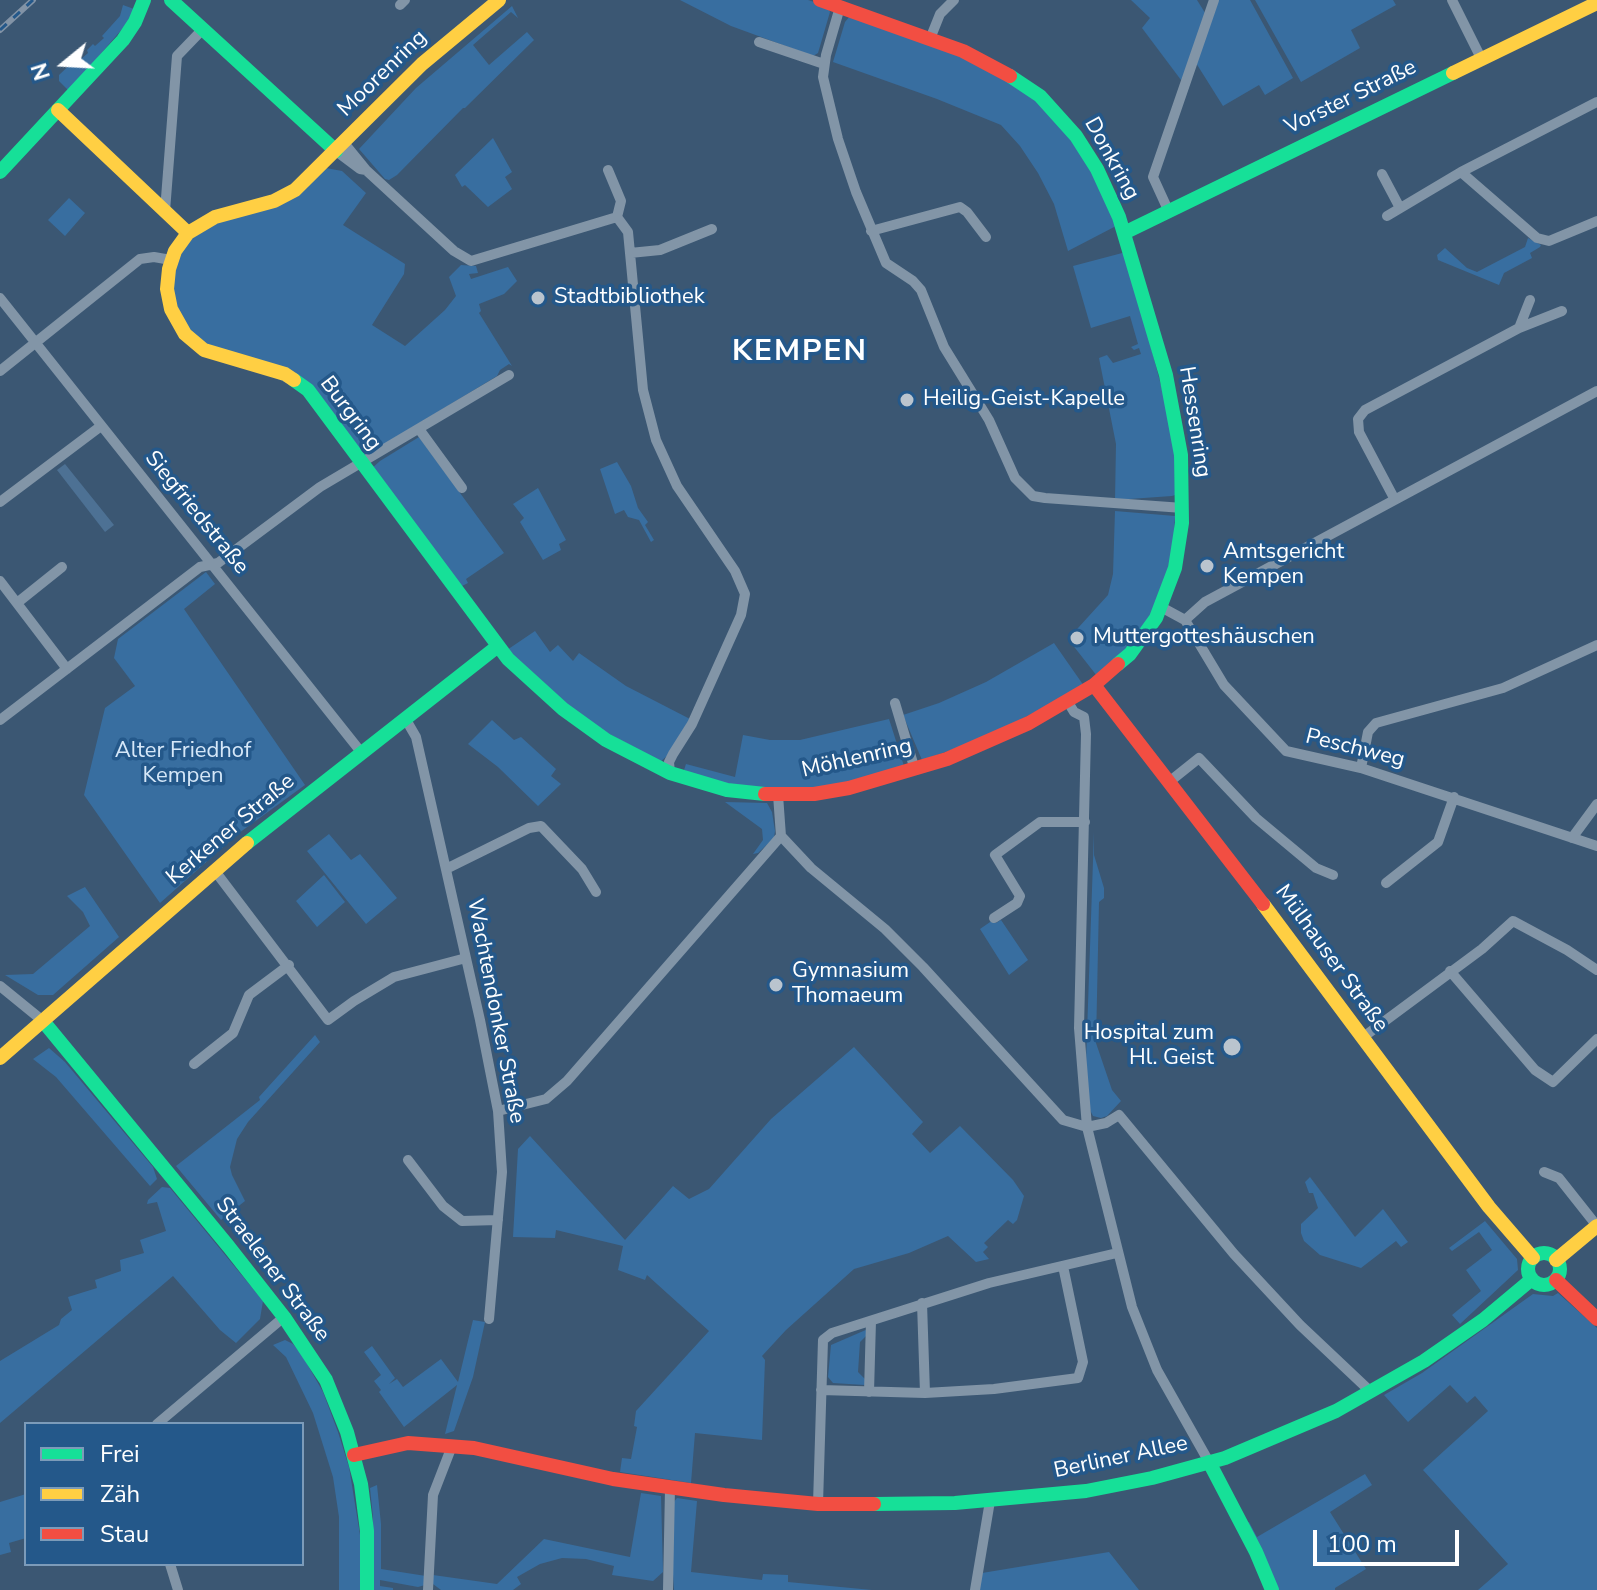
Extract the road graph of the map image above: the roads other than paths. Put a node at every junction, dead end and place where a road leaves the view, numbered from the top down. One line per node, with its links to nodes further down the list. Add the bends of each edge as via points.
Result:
1 (144, 0): 16 (main road, via 123,40)
2 (171, 0): 10 (main road)
3 (499, 0): 17 (main road, Moorenring, via 422,64)
4 (820, 0): 9 (main road, Donkring)
5 (954, 0): 11 (street, via 940,14)
6 (1214, 0): 24 (street, via 1153,177)
7 (1452, 0): 13 (street)
8 (1597, 3): 13 (main road, Vorster Straße)
9 (840, 7): 11 (main road, Donkring); 14 (street)
10 (203, 29): 17 (main road); 23 (street, via 177,56)
11 (930, 39): 31 (main road, Donkring, via 1008,73 1050,105 1091,159)
12 (759, 42): 14 (street)
13 (1481, 58): 24 (main road, Vorster Straße)
14 (824, 64): 29 (street, via 838,139)
15 (1597, 102): 20 (street)
16 (58, 110): 19 (main road); 23 (main road)
17 (340, 147): 26 (street, via 462,258 477,260); 30 (main road, via 288,195 215,217)
18 (608, 170): 26 (street, via 621,201)
19 (0, 172)
20 (1461, 172): 22 (street); 27 (street, via 1537,238 1549,241)
21 (1382, 174): 22 (street)
22 (1400, 208): 25 (street)
23 (165, 211): 30 (main road)
24 (1169, 212): 31 (main road, Vorster Straße)
25 (1387, 216)
26 (617, 217): 33 (street, via 628,232)
27 (1597, 221)
28 (712, 229): 33 (street, via 660,250)
29 (871, 231): 32 (street, via 960,207); 50 (street, via 886,263 921,290 944,347 989,420 1015,478 1033,496)
30 (188, 233): 34 (main road, Burgring)
31 (1124, 233): 40 (main road, Donkring)
32 (986, 237)
33 (630, 253): 68 (street, via 642,378 662,455 745,594 741,615)
34 (171, 260): 39 (street, via 140,259); 46 (main road, Burgring, via 169,300 185,334 210,353 274,369 300,383)
35 (0, 298): 39 (street, Siegfriedstraße)
36 (1530, 300): 38 (street)
37 (1562, 311): 38 (street)
38 (1519, 328): 48 (street, via 1360,415 1359,432)
39 (35, 343): 41 (street); 44 (street, Siegfriedstraße)
40 (1158, 346): 50 (main road, Hessenring, via 1180,443)
41 (0, 371)
42 (509, 375): 45 (street)
43 (1597, 391): 48 (street)
44 (101, 426): 49 (street); 51 (street, Siegfriedstraße)
45 (419, 429): 46 (street); 47 (street)
46 (359, 462): 51 (street); 58 (main road, Burgring)
47 (462, 488)
48 (1394, 498): 56 (street, via 1205,602)
49 (0, 502)
50 (1183, 508): 55 (main road, Hessenring, via 1178,555)
51 (212, 564): 59 (street, via 200,567); 65 (street, Siegfriedstraße)
52 (62, 567): 54 (street)
53 (0, 581): 54 (street)
54 (17, 603): 59 (street)
55 (1161, 607): 56 (street); 60 (main road, Hessenring, via 1141,641)
56 (1185, 620): 66 (street, Peschweg, via 1224,685 1280,747)
57 (1597, 645): 66 (street, via 1503,688 1376,723 1368,732)
58 (498, 646): 63 (main road, Kerkener Straße); 68 (main road, Möhlenring, via 581,723)
59 (67, 669): 64 (street)
60 (1094, 685): 61 (main road, Hessenring); 69 (main road, Mülhauser Straße)
61 (1068, 702): 67 (main road, Möhlenring, via 988,742); 73 (street, via 1084,717)
62 (895, 703): 67 (street)
63 (405, 718): 65 (main road, Kerkener Straße); 77 (street, Wachtendonker Straße, via 416,737)
64 (0, 720)
65 (361, 752): 78 (main road, Kerkener Straße)
66 (1361, 768): 71 (street, Peschweg)
67 (915, 770): 70 (main road, Möhlenring, via 831,791)
68 (670, 773): 70 (main road, Möhlenring, via 727,790)
69 (1169, 782): 79 (street, via 1199,758 1256,818 1316,868); 89 (main road, Mülhauser Straße)
70 (778, 795): 74 (street)
71 (1454, 797): 75 (street, Peschweg); 80 (street, via 1438,842)
72 (1597, 804): 75 (street)
73 (1085, 822): 82 (street, via 1040,822 995,855 1020,896); 94 (street, via 1079,1028)
74 (781, 836): 93 (street, via 567,1081 546,1099); 94 (street, via 923,967 1063,1120)
75 (1572, 838): 76 (street, Peschweg)
76 (1597, 846)
77 (446, 869): 81 (street, via 541,826); 83 (street, Wachtendonker Straße)
78 (215, 871): 84 (street); 88 (main road, Kerkener Straße)
79 (1333, 875)
80 (1386, 883)
81 (596, 892)
82 (994, 918)
83 (466, 958): 84 (street, via 394,977 328,1020); 93 (street, Wachtendonker Straße)
84 (289, 965): 92 (street, via 249,995 233,1033)
85 (1597, 970): 86 (street, via 1513,921)
86 (1450, 971): 89 (street); 90 (street, via 1535,1070 1553,1082)
87 (0, 986): 88 (street)
88 (43, 1021): 91 (main road, Kerkener Straße); 106 (main road, Straelener Straße)
89 (1362, 1038): 100 (main road, Mülhauser Straße)
90 (1597, 1039)
91 (0, 1058)
92 (194, 1064)
93 (498, 1111): 97 (street, Wachtendonker Straße)
94 (1087, 1127): 99 (street); 112 (street, via 1119,1115 1234,1254)
95 (408, 1160): 97 (street, via 443,1206 462,1221)
96 (1544, 1172): 98 (street, via 1559,1178)
97 (498, 1220): 107 (street, Wachtendonker Straße)
98 (1597, 1226): 101 (main road)
99 (1117, 1253): 102 (street); 117 (street, via 1157,1370)
100 (1533, 1258): 101 (main road, via 1543,1253); 103 (main road, via 1528,1271)
101 (1556, 1260): 104 (main road)
102 (1063, 1266): 105 (street); 113 (street, via 1083,1362 1078,1378)
103 (1532, 1279): 104 (main road, via 1544,1285); 112 (main road, Berliner Allee, via 1460,1336)
104 (1556, 1280): 108 (main road)
105 (922, 1303): 109 (street); 113 (street)
106 (284, 1317): 114 (street); 116 (main road, Straelener Straße, via 326,1380)
107 (489, 1319)
108 (1597, 1319)
109 (871, 1321): 110 (street, via 823,1340); 111 (street)
110 (821, 1390): 111 (street); 120 (street)
111 (869, 1392): 113 (street)
112 (1371, 1392): 117 (main road, Berliner Allee, via 1288,1433)
113 (925, 1393)
114 (159, 1422)
115 (452, 1446): 116 (main road, Berliner Allee, via 408,1443); 118 (main road, Berliner Allee); 125 (street, via 433,1495)
116 (354, 1455): 124 (main road, Straelener Straße, via 367,1531)
117 (1209, 1462): 119 (main road, Berliner Allee, via 1116,1485); 127 (main road)
118 (670, 1488): 120 (main road, Berliner Allee); 122 (street)
119 (990, 1501): 120 (main road, Berliner Allee); 126 (street)
120 (818, 1504)
121 (171, 1566): 123 (street)
122 (668, 1587)
123 (178, 1590)
124 (367, 1590)
125 (428, 1590)
126 (975, 1590)
127 (1272, 1590)

